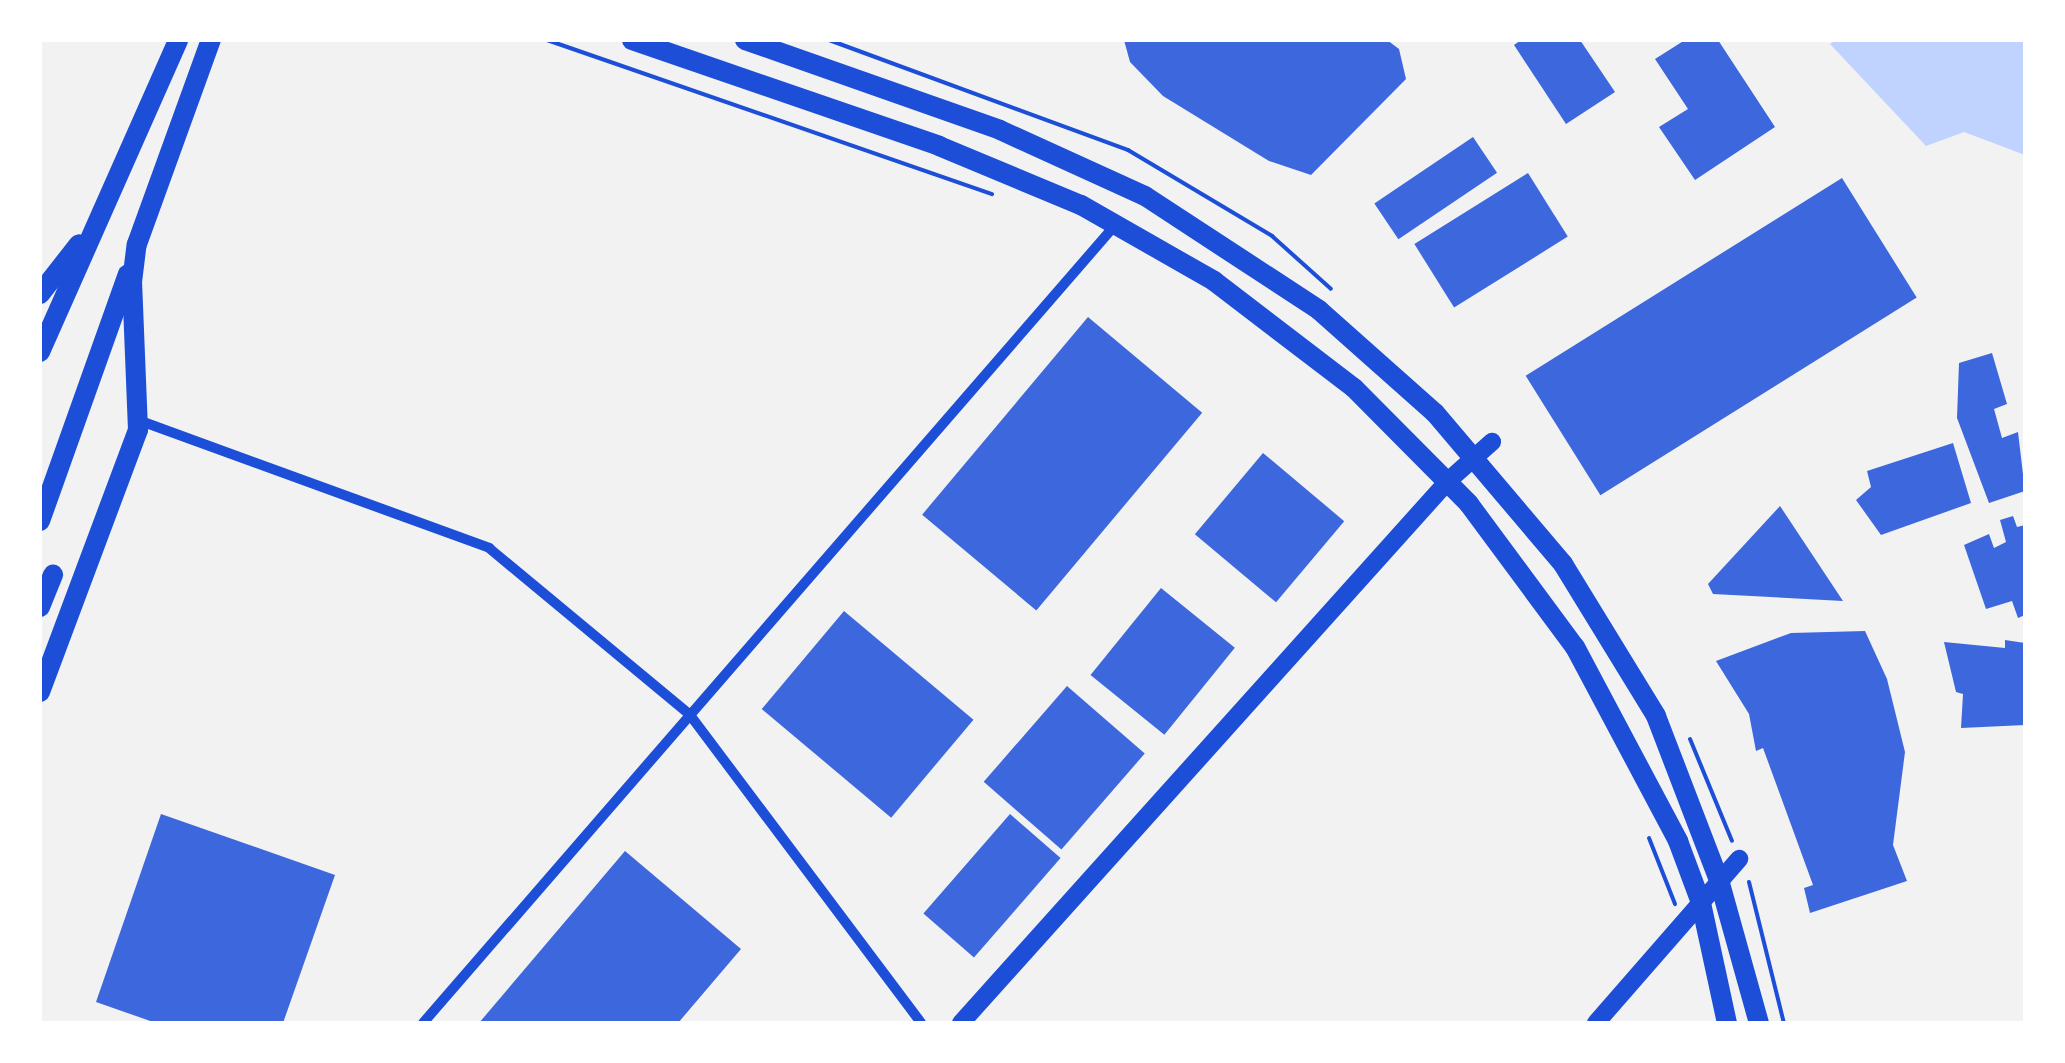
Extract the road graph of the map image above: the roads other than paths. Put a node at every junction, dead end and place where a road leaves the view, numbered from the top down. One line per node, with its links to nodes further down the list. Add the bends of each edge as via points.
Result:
1 (178, 40): 5 (main road)
2 (211, 40): 7 (main road)
3 (632, 40): 6 (main road, via 970,158)
4 (745, 40): 12 (main road, via 1000,130 1191,222 1350,334)
5 (130, 156): 8 (main road); 9 (main road)
6 (1116, 223): 13 (main road, via 1296,340); 18 (street)
7 (137, 244): 10 (main road, via 132,282); 14 (main road)
8 (40, 294)
9 (40, 352)
10 (138, 420): 17 (main road, via 126,471); 18 (street, via 489,548)
11 (1492, 442): 12 (street)
12 (1476, 456): 13 (street); 20 (main road, via 1563,564 1628,664 1682,769)
13 (1448, 481): 21 (main road, via 1574,647 1678,840); 24 (street)
14 (40, 521)
15 (53, 574): 16 (main road)
16 (40, 608)
17 (40, 692)
18 (690, 715): 22 (street); 23 (street)
19 (1739, 859): 20 (street)
20 (1720, 880): 21 (street); 27 (main road)
21 (1700, 903): 25 (street); 26 (main road)
22 (423, 1023)
23 (922, 1023)
24 (961, 1023)
25 (1596, 1023)
26 (1726, 1023)
27 (1759, 1023)

